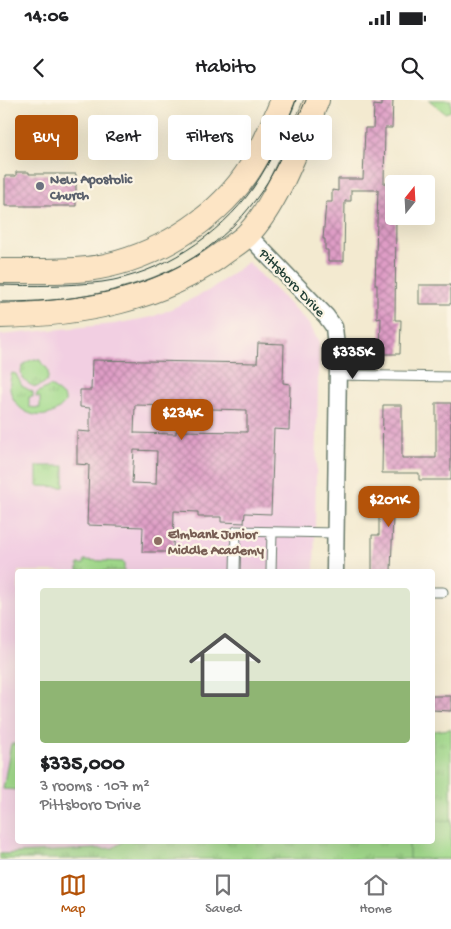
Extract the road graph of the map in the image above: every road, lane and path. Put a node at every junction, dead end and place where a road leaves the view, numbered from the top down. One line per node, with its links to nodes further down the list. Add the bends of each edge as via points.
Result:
1 (283, 100): 4 (main road, via 268,136 238,185 190,230 118,262 64,271)
2 (317, 100): 3 (main road, via 276,190)
3 (247, 234): 5 (main road, via 202,268 144,295 110,305); 6 (street, Pittsboro Drive, via 334,327)
4 (0, 271)
5 (0, 316)
6 (337, 375): 7 (lane); 9 (street, Pittsboro Drive)
7 (451, 377)
8 (272, 532): 9 (lane); 10 (lane, via 236,532); 11 (lane)
9 (336, 533): 12 (street, Pittsboro Drive)
10 (235, 569)
11 (271, 569)
12 (335, 569)
13 (435, 592): 14 (lane)
14 (443, 592)

